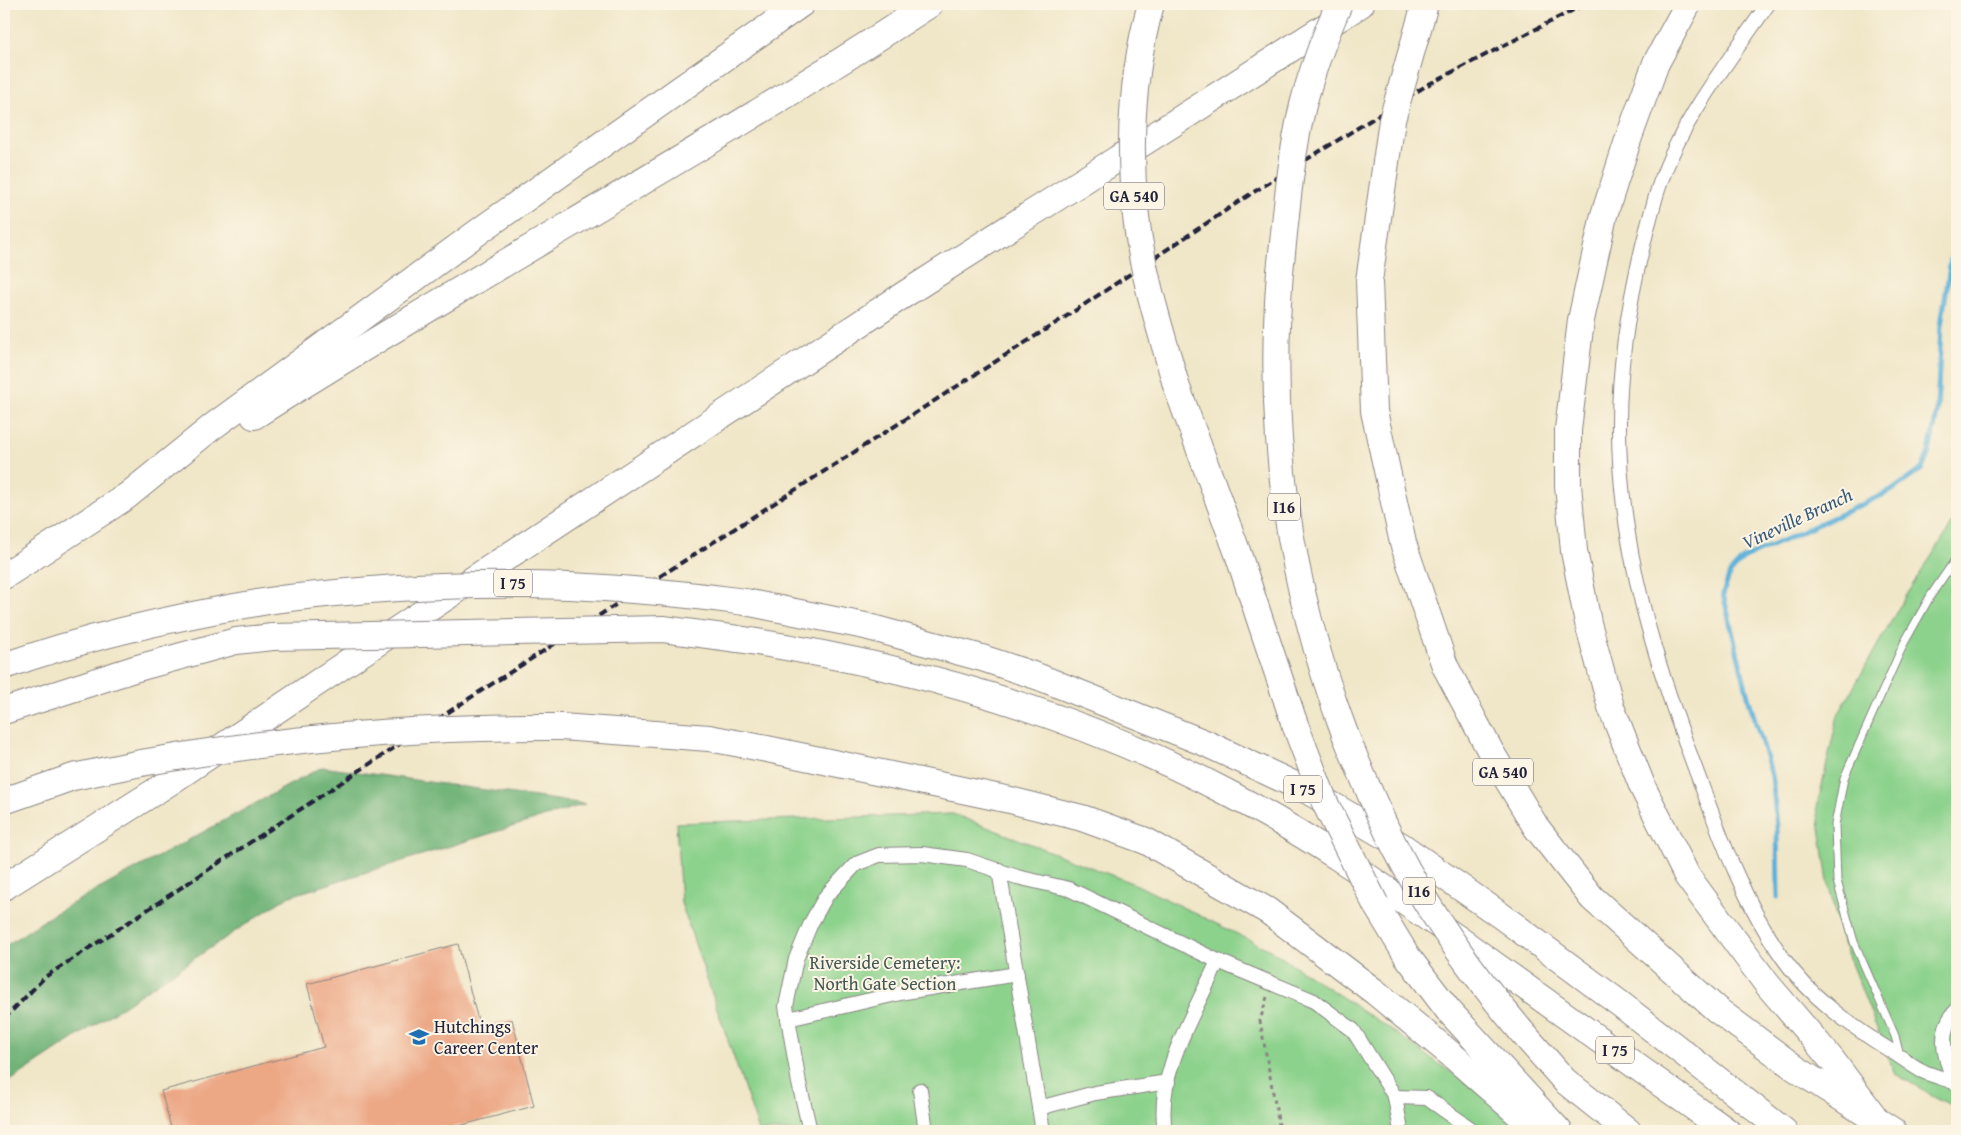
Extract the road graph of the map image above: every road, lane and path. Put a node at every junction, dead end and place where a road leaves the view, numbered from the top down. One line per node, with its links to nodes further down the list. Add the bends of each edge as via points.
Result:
1 (801, 4): 9 (highway, via 477,233 212,427)
2 (930, 4): 9 (highway, via 846,59 354,353)
3 (1151, 4): 37 (highway, GA 540, bridge, via 1136,83 1133,130 1134,197 1145,273 1176,385 1237,551 1294,722 1325,803 1376,905 1407,956 1448,1010)
4 (1339, 4): 38 (highway, I16, bridge, via 1303,104 1280,272 1275,373 1278,456 1291,548 1308,624 1344,734 1379,815 1416,884 1462,956 1521,1030 1565,1081)
5 (1361, 4): 16 (highway, via 904,294 170,782)
6 (1425, 4): 28 (highway, GA 540, bridge, via 1392,120 1369,281 1374,411 1403,543 1445,666 1536,827 1592,898 1716,1009 1795,1068)
7 (1688, 4): 28 (highway, via 1656,63 1604,215 1581,320 1568,430 1568,485 1574,551 1588,623 1611,707 1643,788 1687,876 1768,984)
8 (1768, 4): 22 (street, via 1683,130 1669,158 1650,219 1623,355 1619,423 1625,522 1643,611 1678,722 1719,834 1748,899 1783,959 1818,998 1867,1036)
9 (127, 496): 11 (highway)
10 (1957, 557): 22 (lane, via 1904,643 1844,778 1835,825 1837,881 1851,933)
11 (4, 576)
12 (4, 666): 40 (highway, I 75, bridge, via 153,623 281,599 411,585 542,583 644,589 745,602 865,626 998,664 1088,696 1205,743 1308,791 1400,845 1500,915)
13 (4, 711): 39 (highway, I 75, bridge, via 134,669 236,641 273,637 664,628 864,661 988,694 1108,736 1223,790 1278,820 1387,889)
14 (4, 801): 36 (highway, bridge, via 73,777 262,743 444,728 561,727 709,738 1010,800 1082,818 1146,841 1268,911 1432,1038)
15 (999, 870): 17 (street, via 1069,888); 18 (street); 21 (street, via 968,860 922,854 879,855 856,864 826,896 811,922 796,959 786,1006)
16 (4, 887)
17 (1218, 961): 19 (street); 23 (street, via 1177,1044)
18 (1017, 974): 21 (street, via 905,992); 27 (street)
19 (1275, 985): 26 (street, via 1314,1001 1354,1030); 33 (path, via 1266,998 1260,1022)
20 (1957, 1010): 24 (street, via 1950,1017 1943,1042 1947,1066)
21 (788, 1019): 29 (street)
22 (1901, 1057): 24 (street, via 1921,1070)
23 (1168, 1082): 27 (street, via 1095,1093); 32 (street, via 1163,1122)
24 (1956, 1083)
25 (920, 1090): 30 (street)
26 (1395, 1097): 34 (street); 35 (street, via 1426,1098)
27 (1039, 1108): 31 (street)
28 (1884, 1125)
29 (810, 1131)
30 (926, 1131)
31 (1043, 1131)
32 (1165, 1131)
33 (1279, 1131)
34 (1402, 1131)
35 (1474, 1131)
36 (1538, 1131)
37 (1559, 1131)
38 (1628, 1131)
39 (1727, 1131)
40 (1784, 1131)

